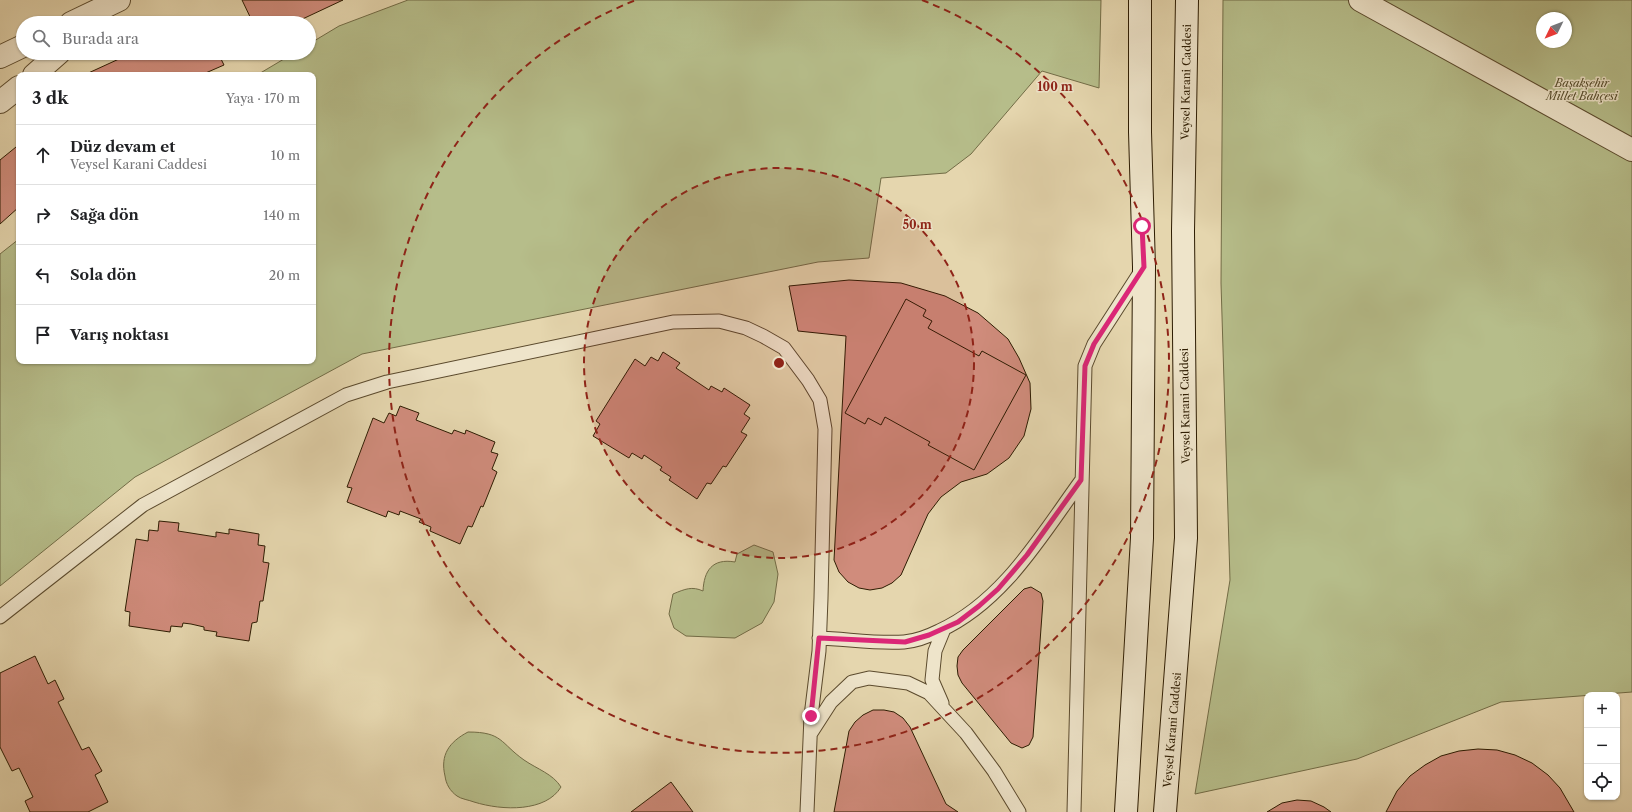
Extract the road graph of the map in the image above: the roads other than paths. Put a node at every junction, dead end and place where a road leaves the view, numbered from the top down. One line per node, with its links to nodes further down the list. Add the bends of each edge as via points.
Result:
1 (1140, 0): 14 (street)
2 (1187, 0): 25 (street, Veysel Karani Caddesi, via 1183,231 1186,538)
3 (1360, 0): 13 (street)
4 (116, 1): 5 (street); 6 (street)
5 (85, 16)
6 (99, 16)
7 (16, 50): 8 (street)
8 (0, 58)
9 (51, 60): 10 (street)
10 (37, 72)
11 (16, 89): 12 (street)
12 (0, 102)
13 (1632, 150)
14 (1144, 267): 15 (lane, via 1094,344 1085,366); 24 (street, via 1142,538)
15 (1081, 480): 17 (lane, via 1027,555 998,589 958,622); 23 (lane)
16 (0, 617): 18 (lane, via 143,505 346,395 387,382 673,322 719,321 746,328 784,348 820,400 825,429)
17 (944, 629): 18 (lane, via 905,642); 19 (lane, via 935,651 932,680)
18 (819, 638): 20 (lane)
19 (945, 711): 20 (lane, via 929,693 908,683 869,678 852,682 831,702); 22 (lane, via 966,733 994,771)
20 (810, 734): 21 (lane)
21 (807, 812)
22 (1019, 812)
23 (1074, 812)
24 (1126, 812)
25 (1165, 812)

